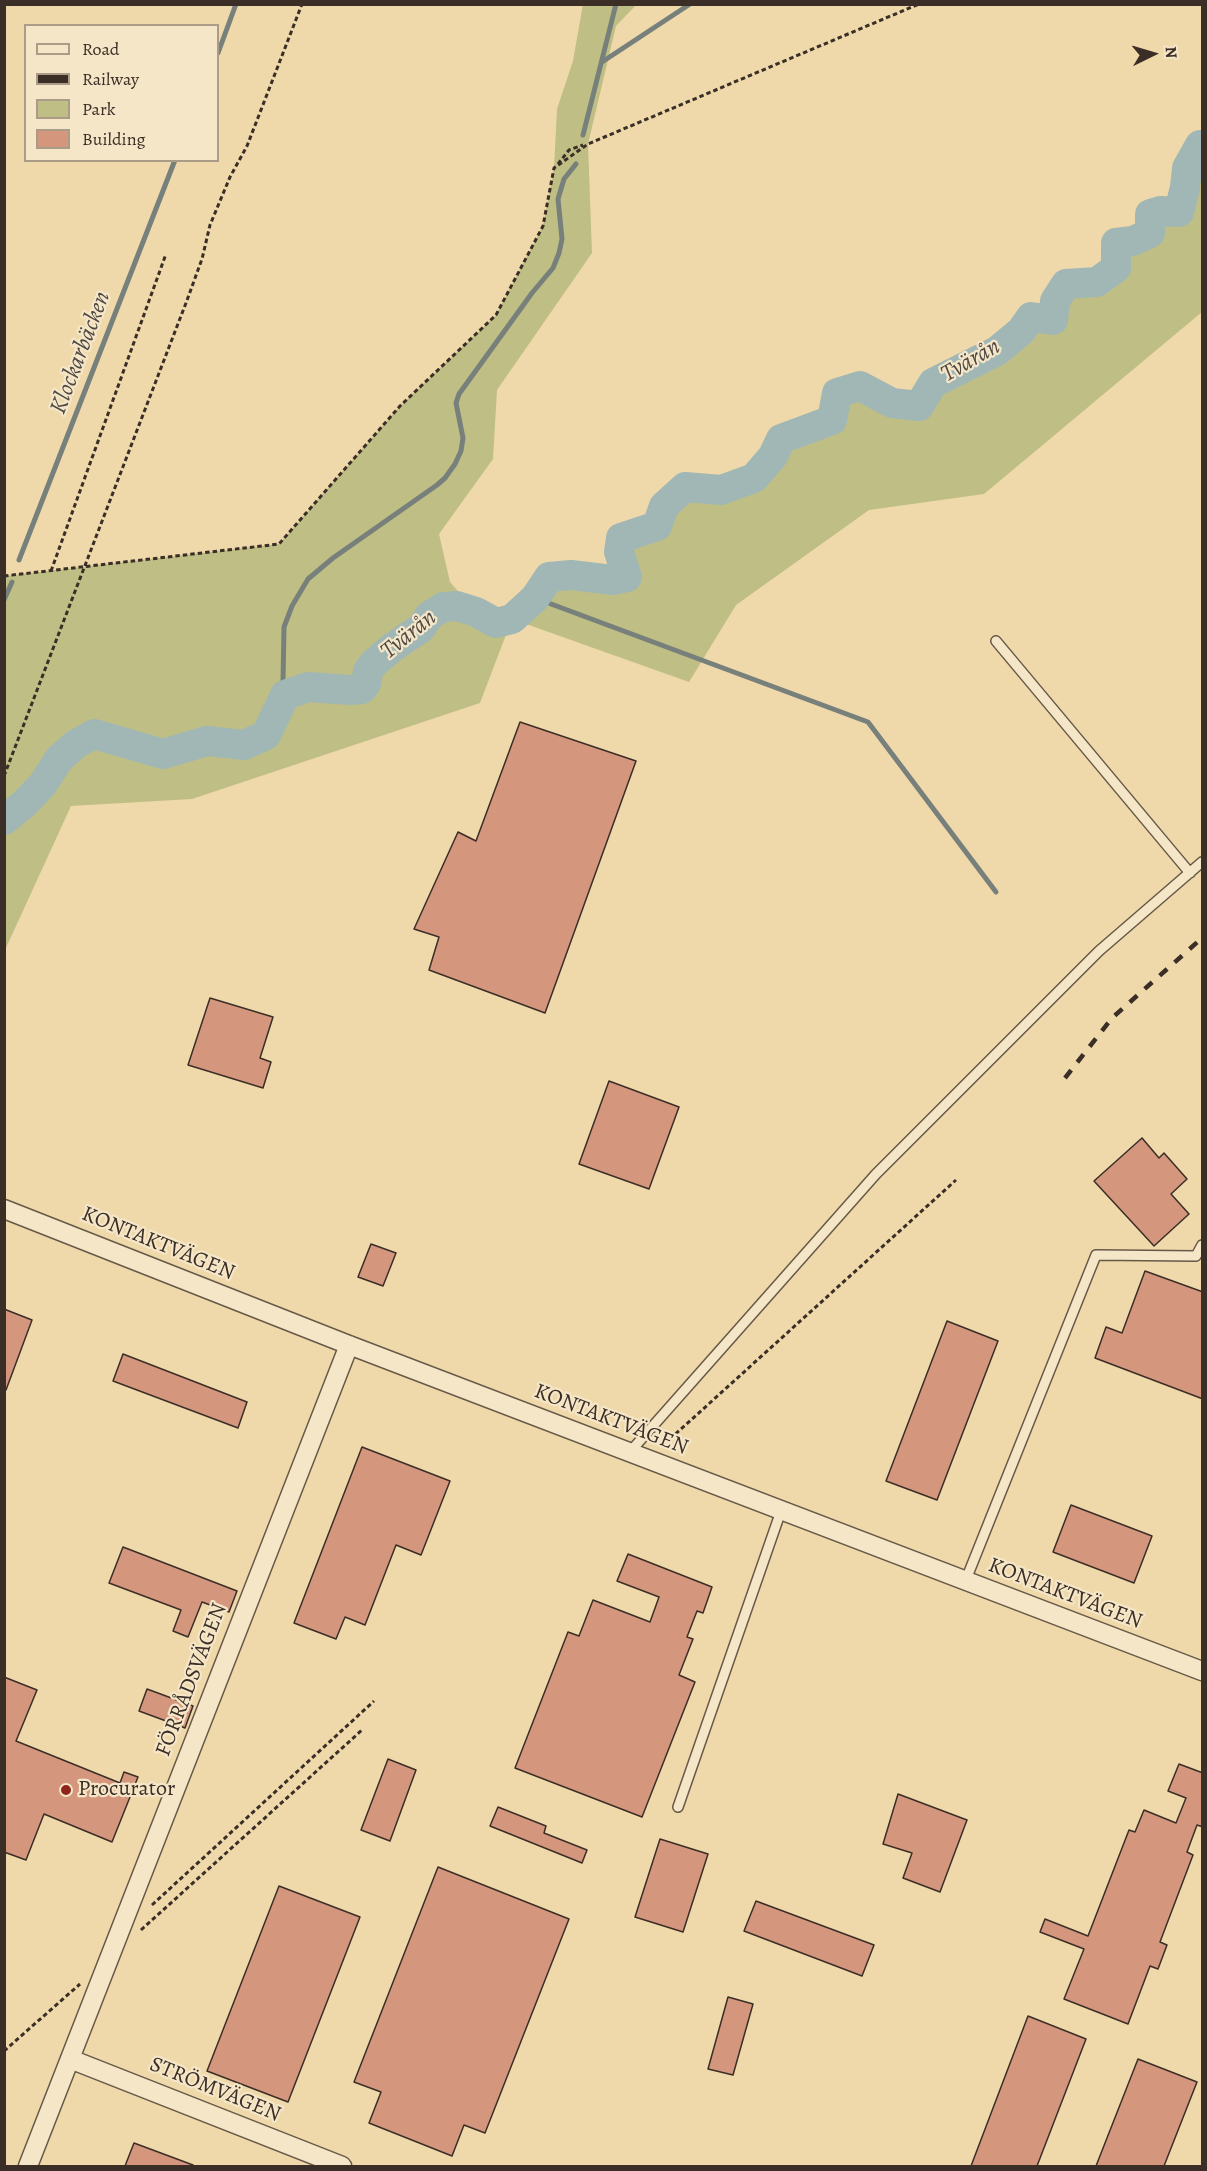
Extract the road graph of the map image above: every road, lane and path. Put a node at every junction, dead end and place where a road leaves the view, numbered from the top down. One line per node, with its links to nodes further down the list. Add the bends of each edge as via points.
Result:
1 (302, 4): 4 (path, via 247,146 210,225 202,259)
2 (919, 4): 4 (path, via 588,144 555,168 543,226 496,315 400,406 279,544)
3 (166, 254): 5 (path)
4 (86, 567): 5 (path); 8 (path)
5 (51, 571): 6 (path)
6 (4, 576)
7 (996, 641): 10 (lane)
8 (4, 776)
9 (1203, 862): 10 (lane)
10 (1190, 873): 16 (lane, via 1099,951 876,1174)
11 (957, 1180): 15 (path)
12 (4, 1209): 14 (street, KONTAKTVÄGEN)
13 (1203, 1245): 18 (lane, via 1196,1256 1096,1255)
14 (349, 1345): 16 (street, KONTAKTVÄGEN); 27 (street, FÖRRÅDSVÄGEN)
15 (670, 1439)
16 (629, 1453): 17 (street, KONTAKTVÄGEN)
17 (781, 1511): 18 (street, KONTAKTVÄGEN); 22 (lane)
18 (965, 1582): 19 (street, KONTAKTVÄGEN)
19 (1203, 1671)
20 (374, 1701): 23 (path)
21 (362, 1730): 24 (path)
22 (678, 1807)
23 (152, 1905)
24 (141, 1930)
25 (83, 1981): 26 (path)
26 (4, 2051)
27 (70, 2059): 28 (street, FÖRRÅDSVÄGEN); 29 (street, STRÖMVÄGEN)
28 (28, 2166)
29 (342, 2166)

